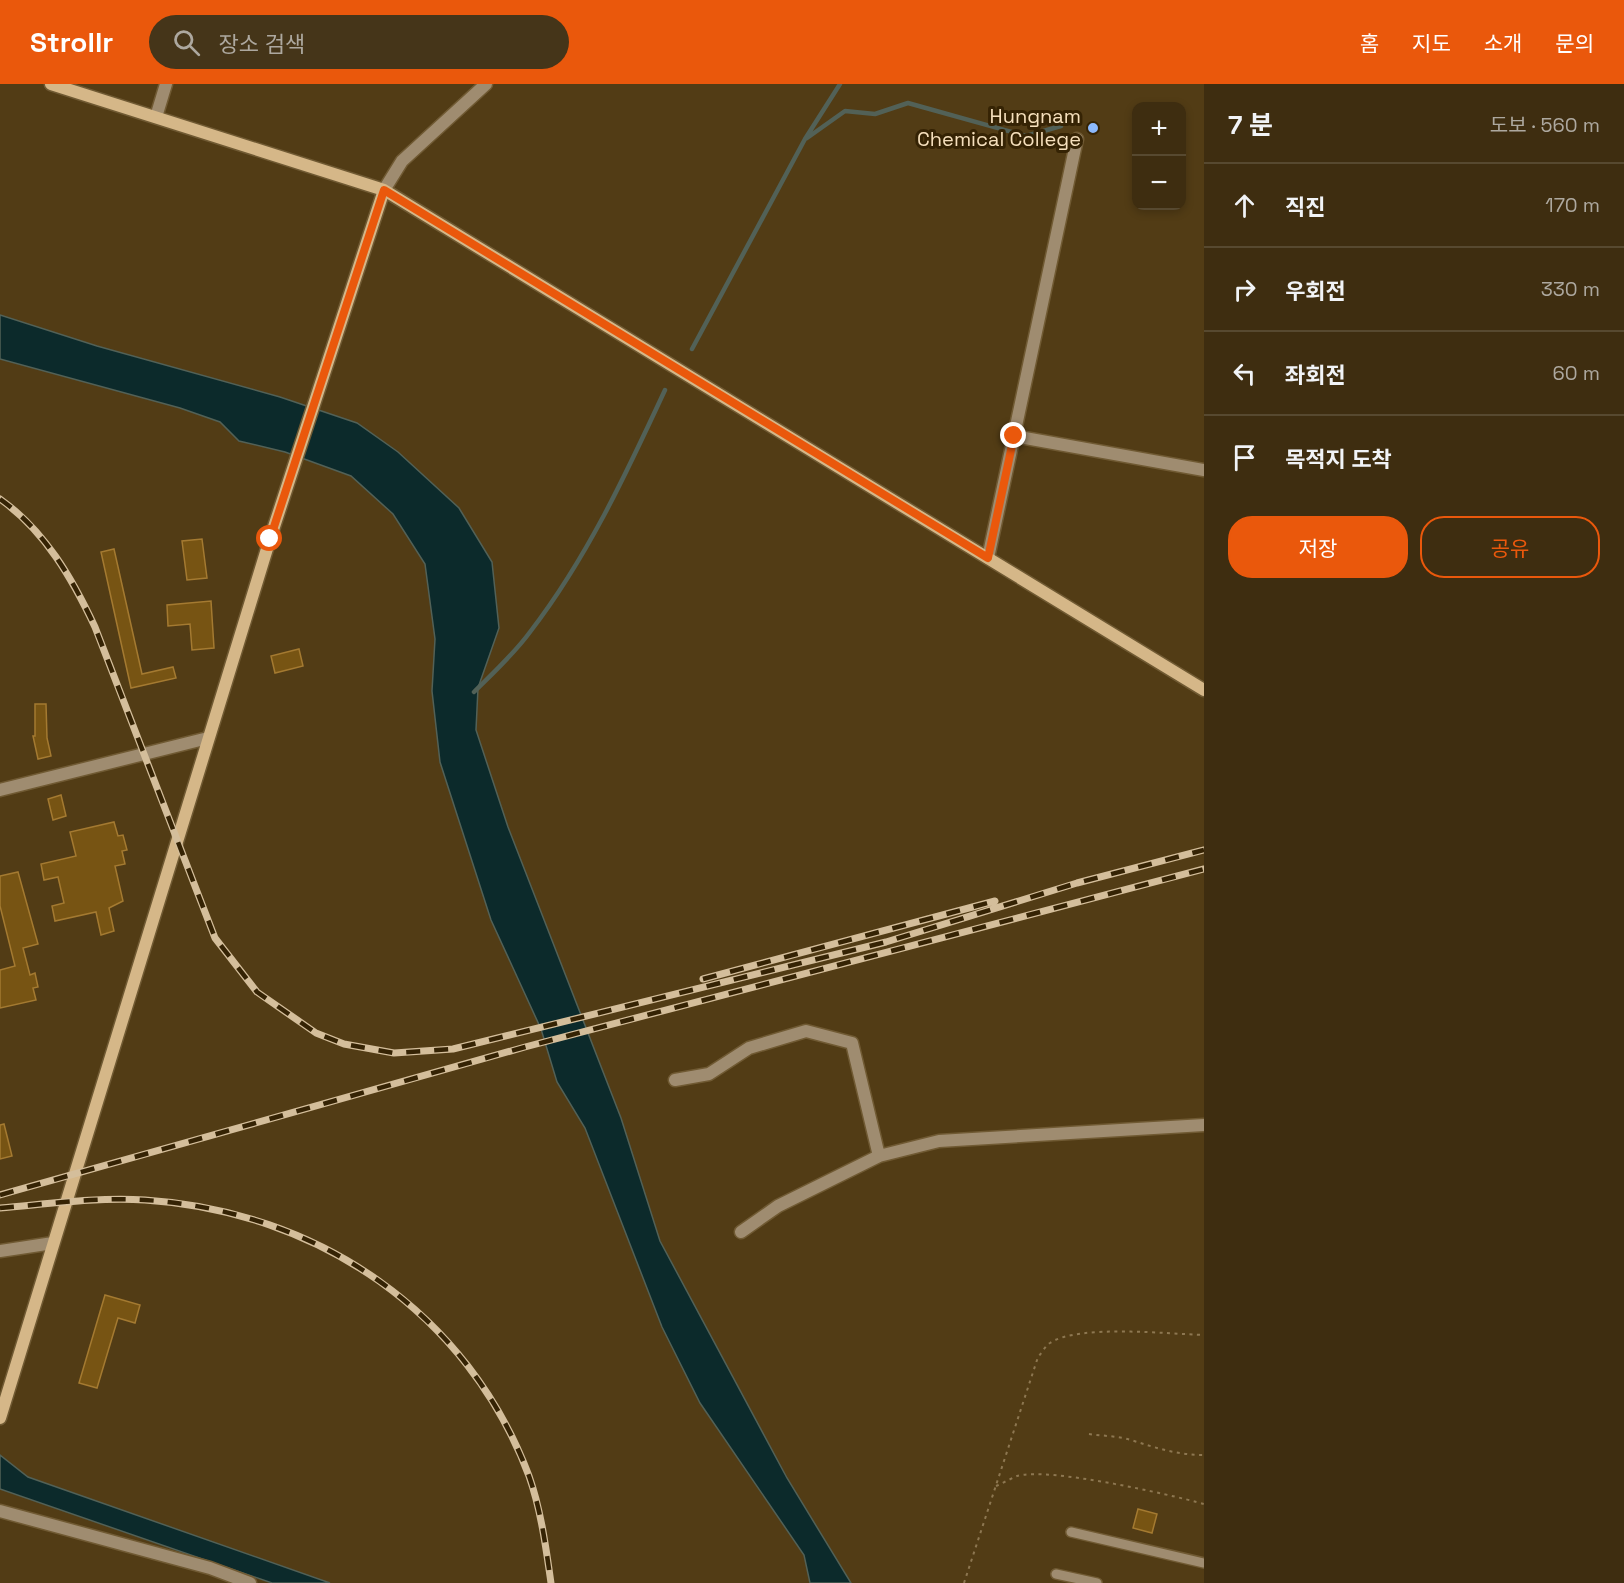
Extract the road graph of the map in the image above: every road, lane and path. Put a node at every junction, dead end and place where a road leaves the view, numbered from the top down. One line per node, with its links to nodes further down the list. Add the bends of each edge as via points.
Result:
1 (51, 84): 4 (main road)
2 (166, 84): 4 (street)
3 (486, 84): 6 (street, via 402,161)
4 (156, 117): 6 (main road)
5 (1077, 139): 7 (street)
6 (384, 190): 9 (main road); 11 (main road)
7 (1014, 436): 8 (street); 9 (street)
8 (1204, 470)
9 (988, 558): 10 (main road)
10 (1204, 690)
11 (208, 738): 12 (street); 17 (main road)
12 (0, 790)
13 (675, 1080): 15 (street, via 709,1074 749,1048 806,1031 852,1043)
14 (1204, 1125): 15 (street, via 939,1141)
15 (879, 1156): 16 (street, via 778,1206)
16 (741, 1232)
17 (53, 1243): 18 (street); 20 (main road)
18 (0, 1251)
19 (1204, 1335): 23 (path, via 1095,1332 1049,1343 1038,1357)
20 (0, 1418)
21 (1089, 1434): 22 (path, via 1185,1455)
22 (1204, 1455)
23 (996, 1486): 24 (path, via 1018,1476 1047,1476 1136,1488); 30 (path)
24 (1204, 1504)
25 (0, 1511): 29 (street, via 210,1568)
26 (1071, 1532): 27 (lane)
27 (1204, 1563)
28 (1056, 1574): 31 (lane)
29 (250, 1583)
30 (964, 1583)
31 (1097, 1583)

